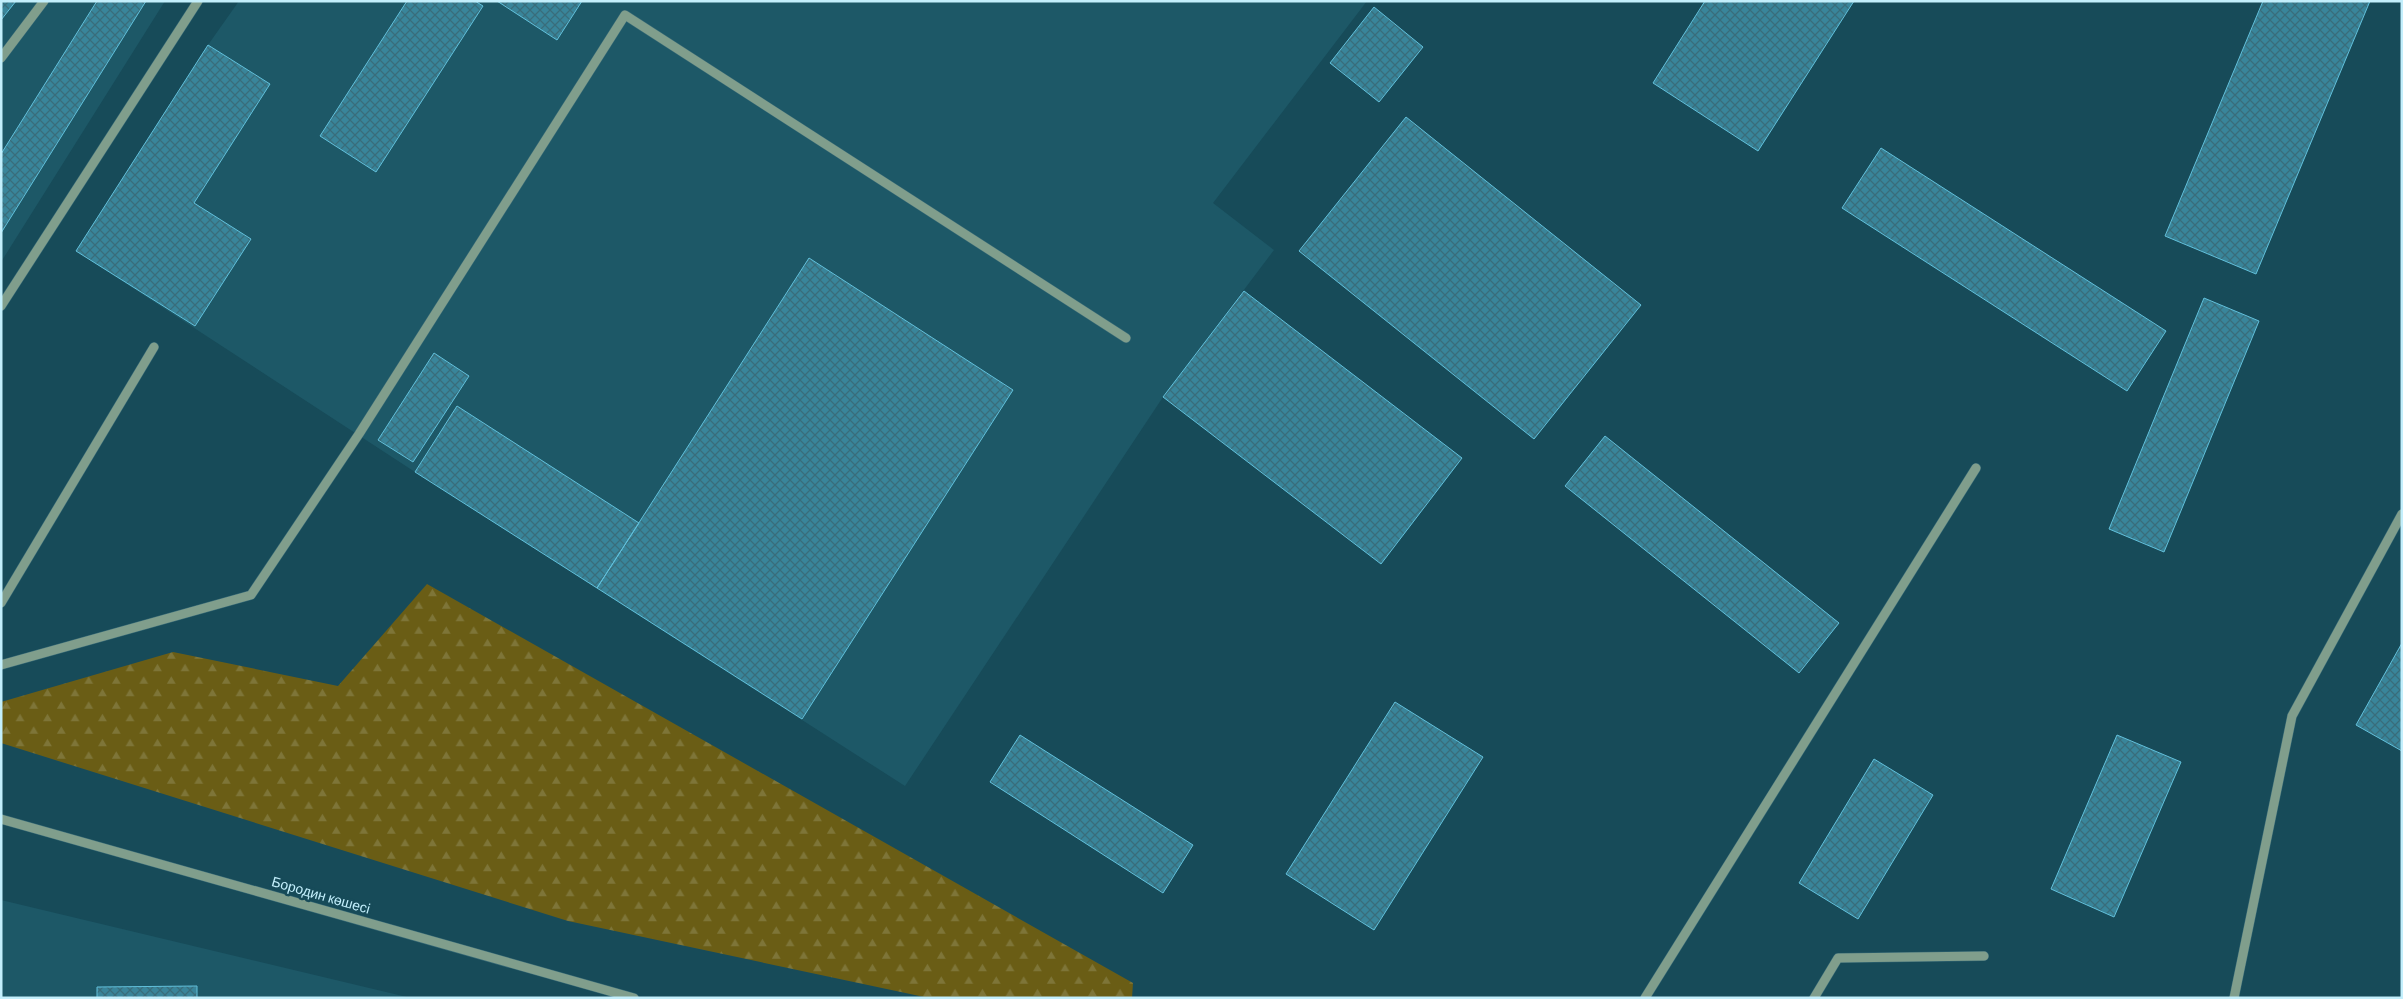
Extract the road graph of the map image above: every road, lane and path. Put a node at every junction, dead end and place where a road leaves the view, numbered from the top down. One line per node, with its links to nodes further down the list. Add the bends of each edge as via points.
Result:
1 (44, 1): 3 (street)
2 (198, 1): 4 (street)
3 (1, 58)
4 (1, 306)
5 (1126, 338): 10 (street, via 626,14 358,434 251,595)
6 (154, 347): 9 (street)
7 (1976, 468): 14 (street)
8 (2402, 514): 16 (street, via 2292,716)
9 (1, 604)
10 (1, 664)
11 (1, 819): 13 (street, Бородин көшесі)
12 (1984, 956): 15 (street, via 1838,958)
13 (634, 998)
14 (1645, 998)
15 (1814, 998)
16 (2234, 998)

